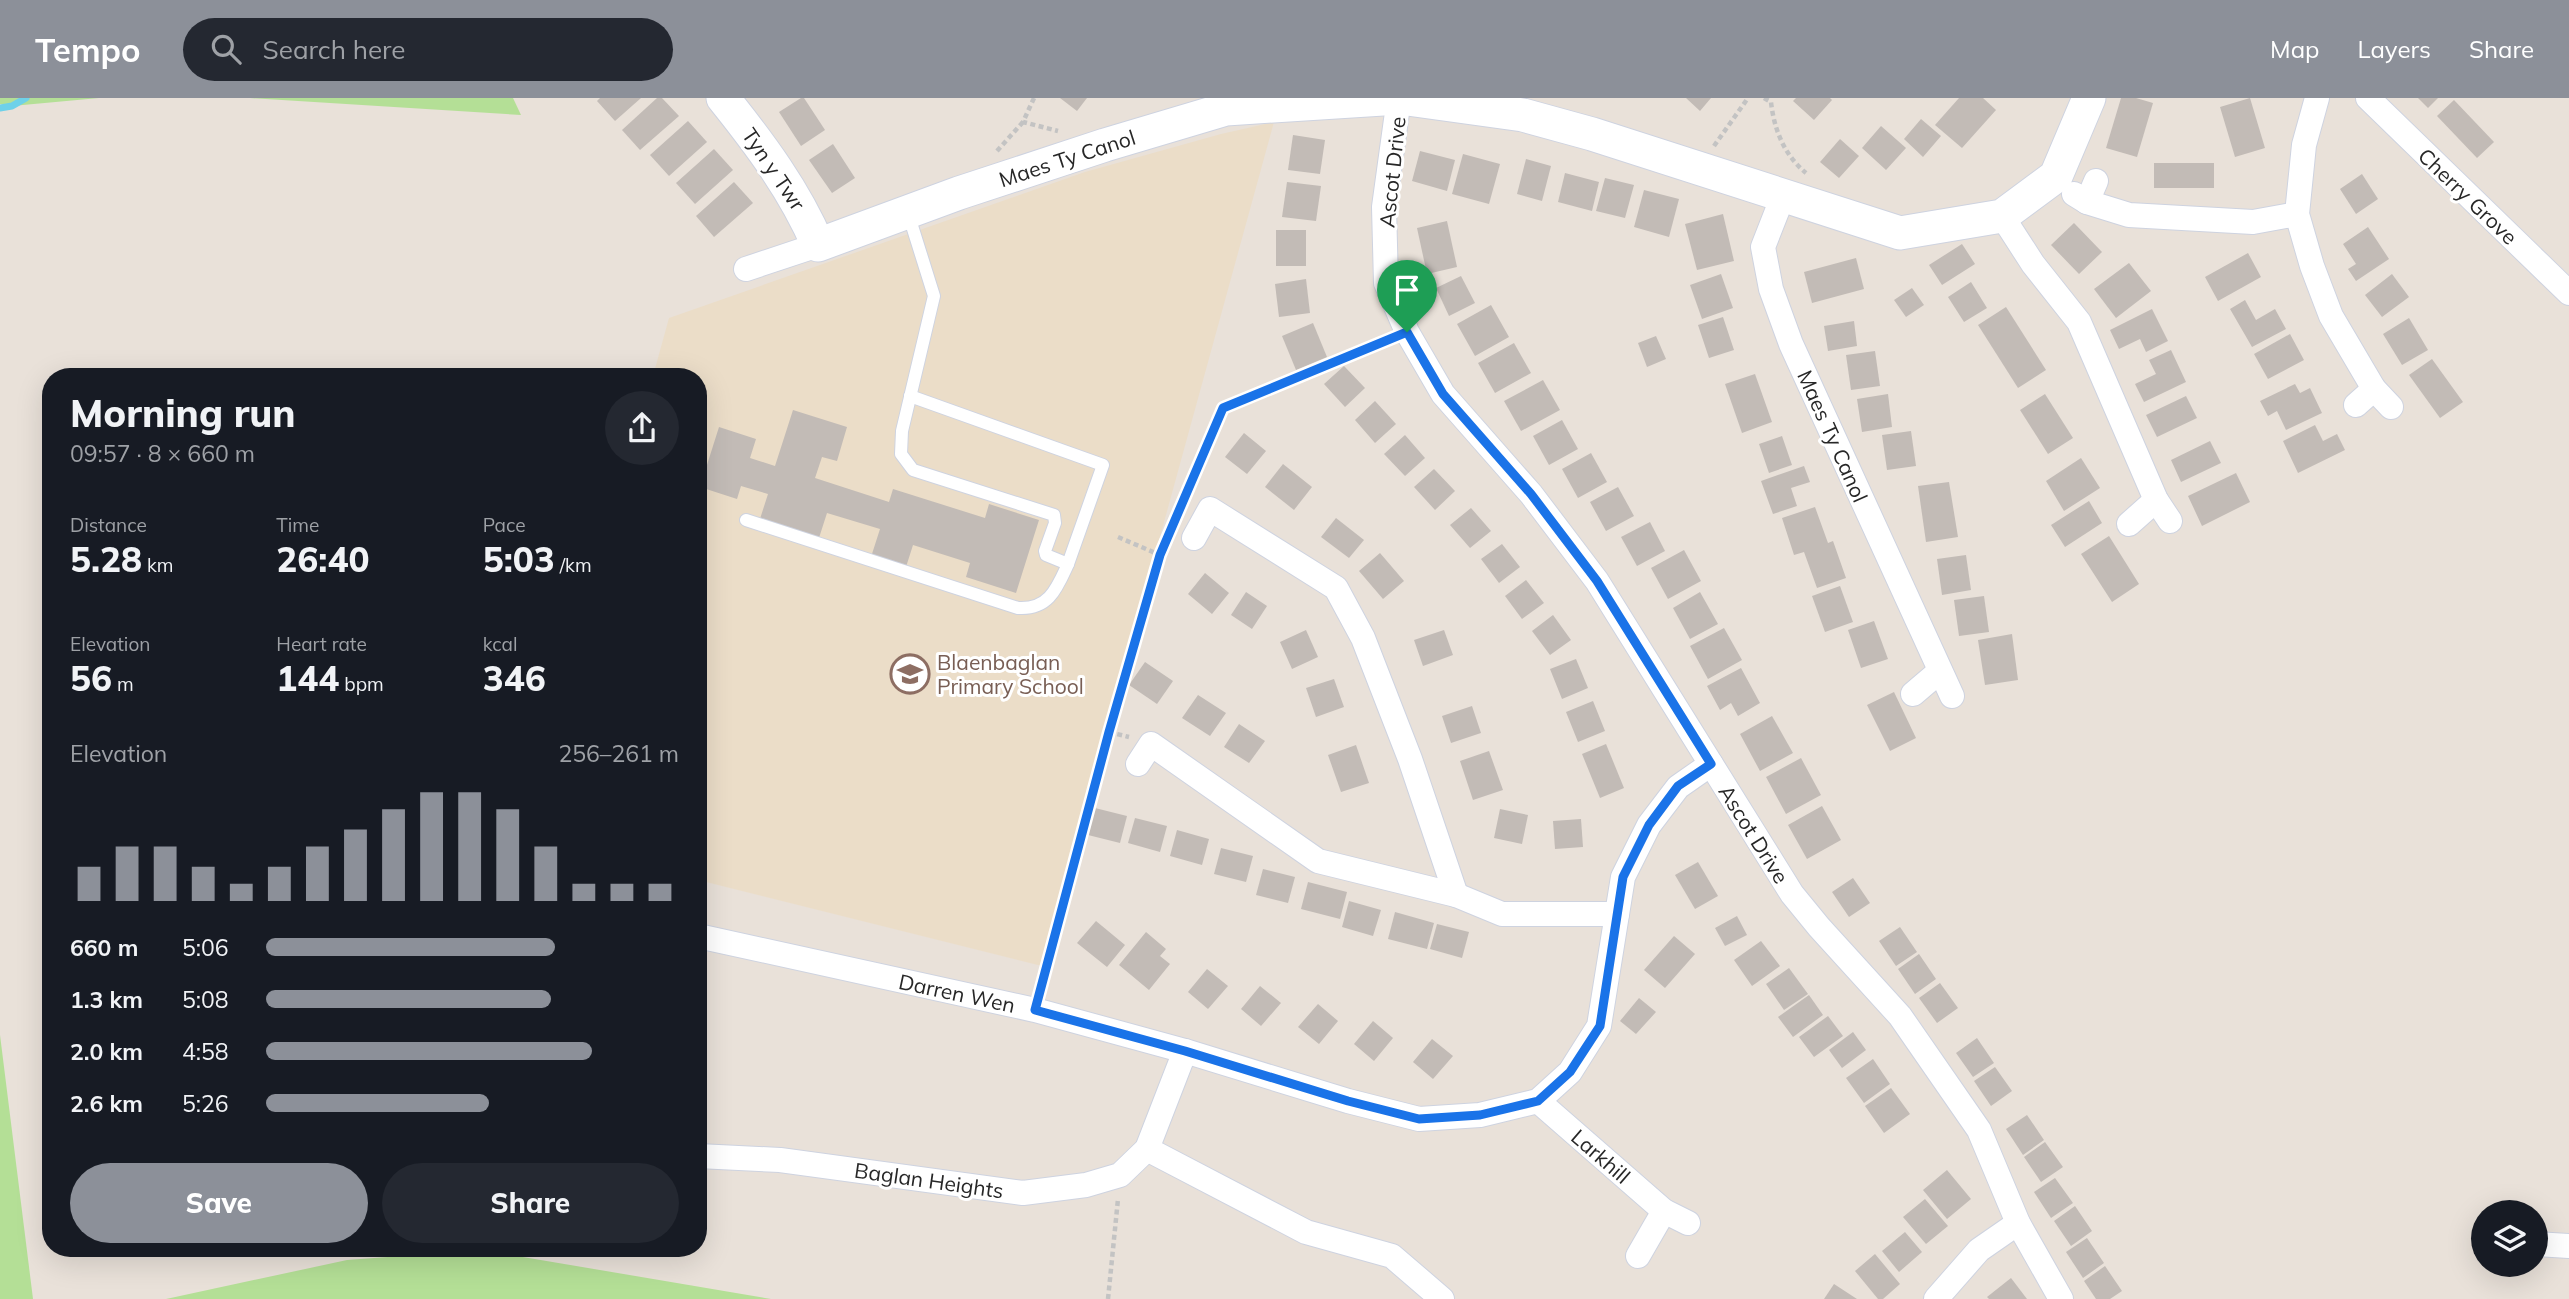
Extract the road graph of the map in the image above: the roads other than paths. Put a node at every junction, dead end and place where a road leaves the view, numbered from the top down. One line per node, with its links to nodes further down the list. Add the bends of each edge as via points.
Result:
1 (723, 98): 12 (street, Tyn y Twr, via 802,208)
2 (1399, 98): 6 (street, Maes Ty Canol); 9 (street, Maes Ty Canol, via 1226,109); 27 (street, Ascot Drive, via 1384,207 1386,283 1407,332 1443,394 1531,494 1597,581)
3 (2089, 98): 11 (street, Maes Ty Canol, via 2056,176)
4 (2318, 98): 10 (street, via 2304,145)
5 (2368, 98): 14 (street, Cherry Grove)
6 (1524, 106): 8 (street, Maes Ty Canol)
7 (2086, 192): 10 (street, via 2129,215 2253,222)
8 (1783, 196): 11 (street, Maes Ty Canol, via 1900,233); 23 (street, Maes Ty Canol, via 1763,247 1771,289 1791,344)
9 (908, 213): 12 (street, Maes Ty Canol); 15 (lane, via 934,296)
10 (2297, 214): 16 (street, via 2312,266 2365,397)
11 (2002, 216): 17 (street, via 2079,322)
12 (818, 245): 13 (street, Maes Ty Canol)
13 (746, 269)
14 (2569, 293)
15 (910, 397): 22 (lane, via 900,446 905,462 913,470 1054,515 1045,551 1052,559); 22 (lane, via 1103,465)
16 (2391, 407)
17 (2156, 500): 19 (street); 20 (street)
18 (746, 520): 22 (lane, via 1018,608 1047,601)
19 (2170, 521)
20 (2129, 524)
21 (1194, 538): 28 (street, via 1210,509 1336,588 1363,638)
22 (1068, 564)
23 (1940, 671): 24 (street); 25 (street, Maes Ty Canol)
24 (1913, 694)
25 (1952, 696)
26 (1138, 764): 28 (street, via 1151,744 1318,861)
27 (1711, 764): 29 (street, Darren Wen, via 1678,786 1649,825 1623,877); 37 (street, Ascot Drive, via 1792,894 1900,1016 1979,1130)
28 (1456, 895): 29 (street, via 1502,914)
29 (1617, 914): 32 (street, Darren Wen, via 1600,1026 1570,1072)
30 (707, 938): 31 (street, Darren Wen, via 1035,1010)
31 (1185, 1051): 32 (street, Darren Wen, via 1419,1119 1480,1115); 33 (street, Baglan Heights)
32 (1538, 1101): 35 (street, Larkhill)
33 (1147, 1149): 34 (street, Baglan Heights, via 1120,1175 1086,1185 1023,1193 780,1160); 41 (street, via 1307,1232 1392,1256)
34 (707, 1156)
35 (1664, 1211): 36 (street, Larkhill); 40 (street)
36 (1688, 1223)
37 (2018, 1223): 42 (street, via 1979,1250); 43 (street, Ascot Drive)
38 (2548, 1244): 39 (street)
39 (2569, 1245)
40 (1638, 1256)
41 (1442, 1299)
42 (1936, 1299)
43 (2061, 1299)

